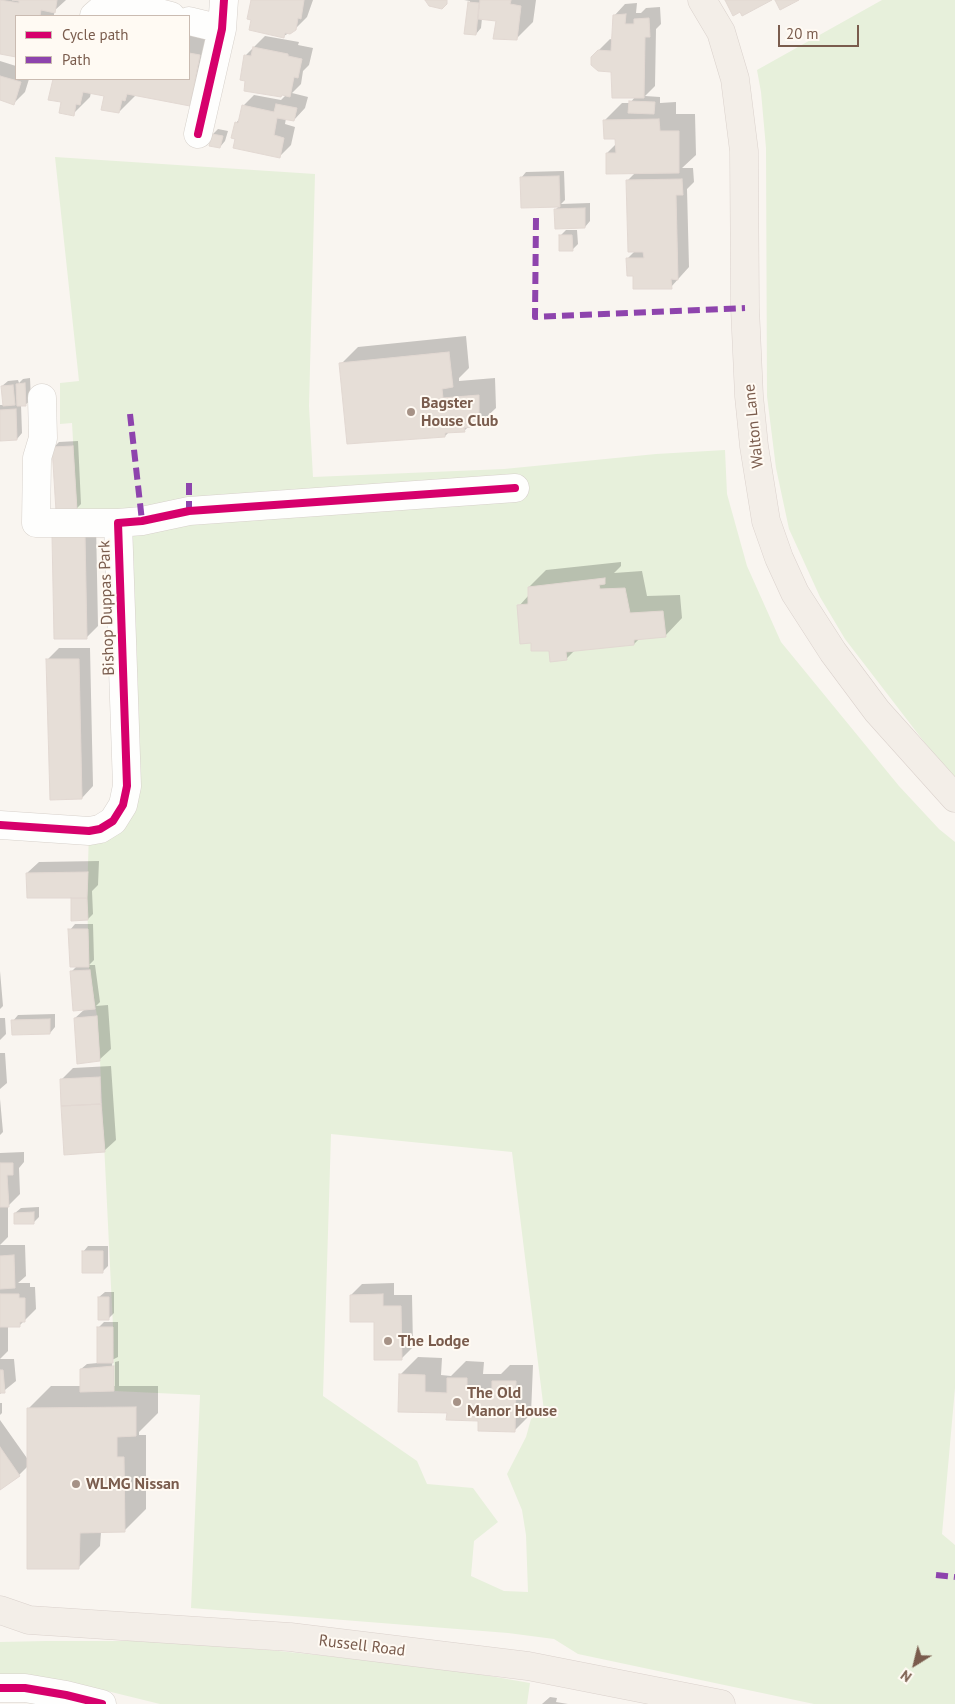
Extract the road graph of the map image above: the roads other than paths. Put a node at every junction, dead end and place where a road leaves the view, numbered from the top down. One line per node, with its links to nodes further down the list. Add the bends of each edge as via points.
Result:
1 (224, 0): 6 (street)
2 (702, 0): 11 (main road, Walton Lane, via 721,32 735,79 744,151 749,396 766,521 795,594 833,652 878,711)
3 (95, 15): 4 (street, via 120,3)
4 (167, 15)
5 (190, 21): 6 (street)
6 (222, 29): 7 (street)
7 (198, 134)
8 (42, 398): 10 (street, via 55,438 37,458 36,523)
9 (515, 488): 10 (street, Bishop Duppas Park, via 190,511)
10 (118, 524): 12 (street, Bishop Duppas Park, via 127,786 123,805 113,821 94,830)
11 (955, 798)
12 (0, 825)
13 (0, 1610): 14 (main road, Russell Road)
14 (29, 1620): 15 (main road); 18 (main road, Russell Road, via 290,1637 468,1658 546,1669)
15 (0, 1624)
16 (0, 1688): 17 (street, via 33,1689)
17 (102, 1704)
18 (721, 1704)

